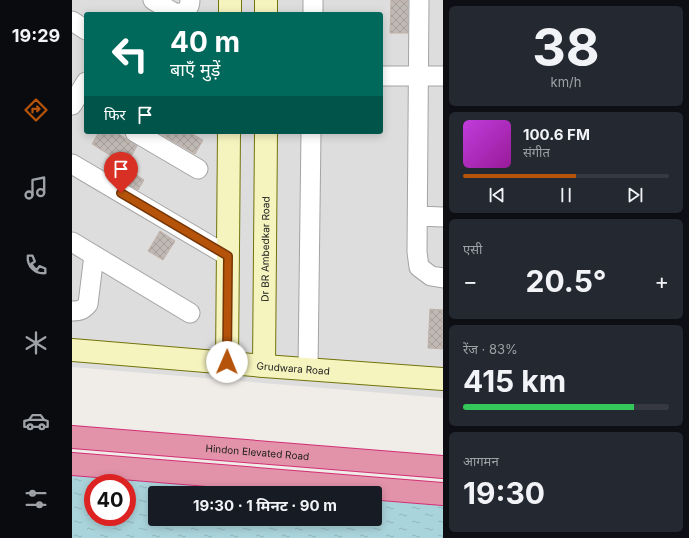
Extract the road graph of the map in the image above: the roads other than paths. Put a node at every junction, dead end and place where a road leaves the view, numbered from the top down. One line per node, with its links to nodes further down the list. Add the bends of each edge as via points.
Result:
1 (153, 0): 7 (street)
2 (190, 0): 8 (street)
3 (230, 0): 9 (street)
4 (266, 0): 10 (street)
5 (313, 0): 11 (street)
6 (419, 0): 15 (street)
7 (174, 12)
8 (185, 12)
9 (230, 12)
10 (266, 12)
11 (313, 12)
12 (72, 21): 13 (street)
13 (84, 29)
14 (383, 76): 15 (street)
15 (418, 76): 16 (street); 23 (street)
16 (443, 76)
17 (138, 134): 22 (street)
18 (229, 134): 27 (street)
19 (266, 134): 33 (street, Dr BR Ambedkar Road)
20 (311, 134): 34 (street)
21 (72, 164): 27 (street)
22 (198, 169)
23 (418, 216): 24 (street); 28 (street, via 419,267 431,276)
24 (443, 218)
25 (73, 243): 26 (street)
26 (94, 255): 29 (street, via 88,304 80,311); 30 (street)
27 (228, 256): 32 (street)
28 (443, 278)
29 (72, 311)
30 (190, 313)
31 (72, 350): 32 (street, Grudwara Road)
32 (227, 362): 33 (street, Grudwara Road)
33 (264, 366): 34 (street, Grudwara Road)
34 (308, 369): 35 (street, Grudwara Road)
35 (443, 379)
36 (72, 437): 38 (highway, Hindon Elevated Road)
37 (72, 464): 39 (highway)
38 (443, 467)
39 (443, 494)

